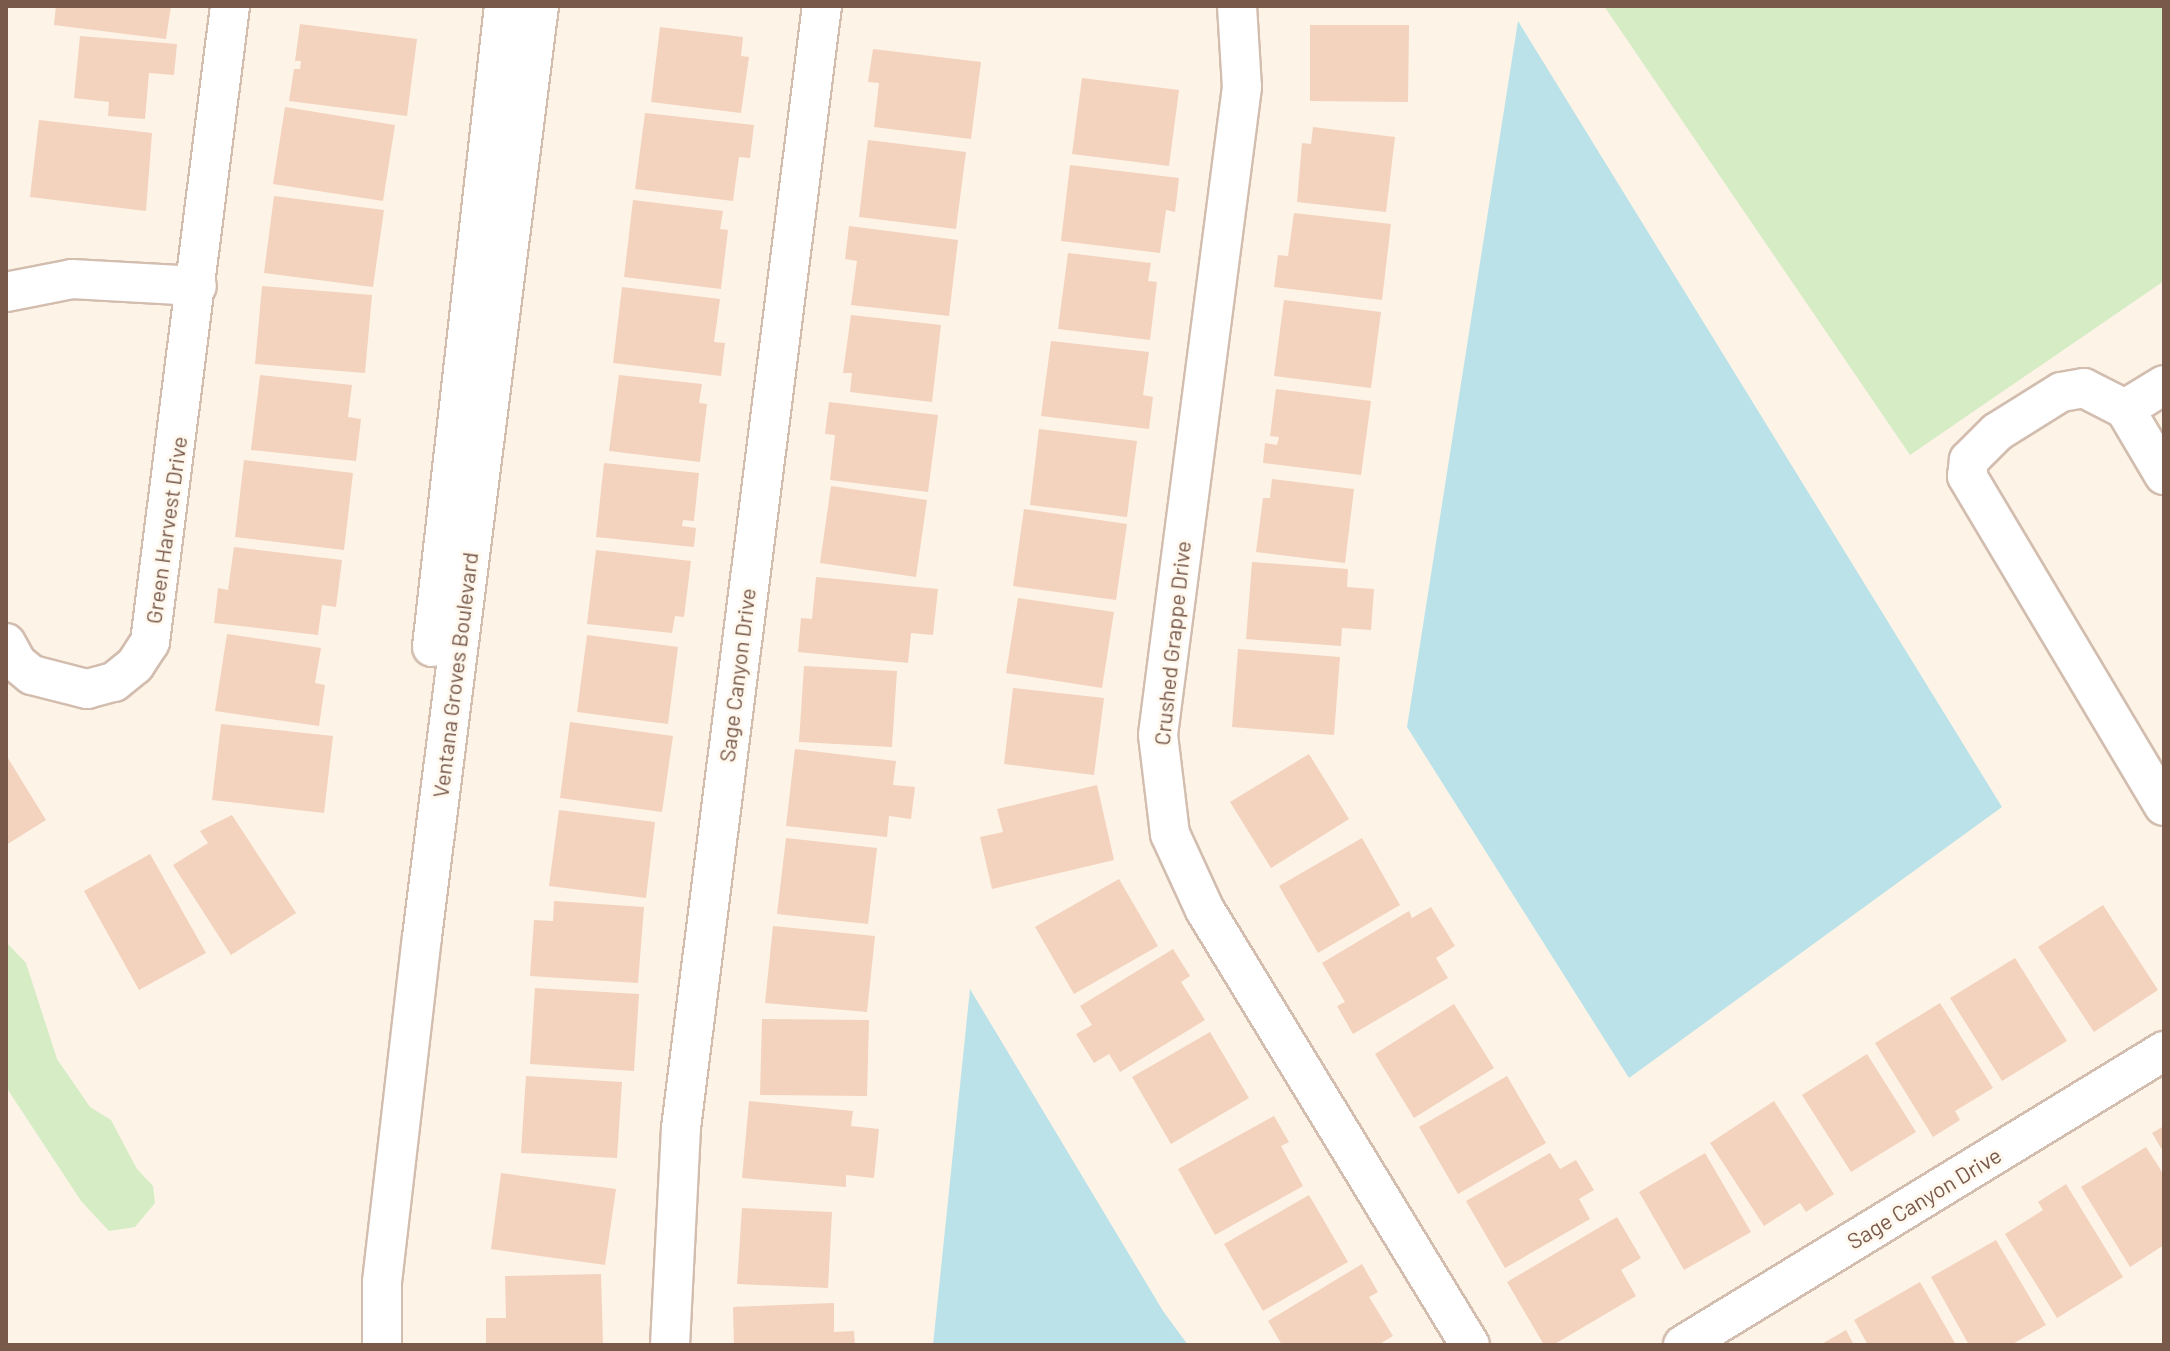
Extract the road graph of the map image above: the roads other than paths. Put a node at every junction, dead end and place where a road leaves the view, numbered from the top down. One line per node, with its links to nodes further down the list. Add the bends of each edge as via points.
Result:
1 (230, 6): 6 (street, Green Harvest Drive)
2 (504, 6): 14 (street, Ventana Groves Boulevard, via 365,1262)
3 (539, 6): 15 (street, Ventana Groves Boulevard, via 422,937 382,1282)
4 (822, 6): 16 (street, Sage Canyon Drive, via 681,1128)
5 (1237, 6): 17 (street, Crushed Grappe Drive, via 1242,87 1158,735 1170,834 1205,910)
6 (197, 286): 7 (street, via 72,279); 11 (street, Green Harvest Drive, via 150,642 135,665 114,682 87,689 32,675 17,663)
7 (6, 292)
8 (2164, 385): 9 (street)
9 (2125, 409): 10 (street); 12 (street, via 2084,388 2061,392 1980,445 1969,460 1967,476)
10 (2164, 475)
11 (6, 643)
12 (2164, 806)
13 (2164, 1051): 18 (street, Sage Canyon Drive)
14 (362, 1345)
15 (382, 1345)
16 (670, 1345)
17 (1470, 1345)
18 (1683, 1345)

